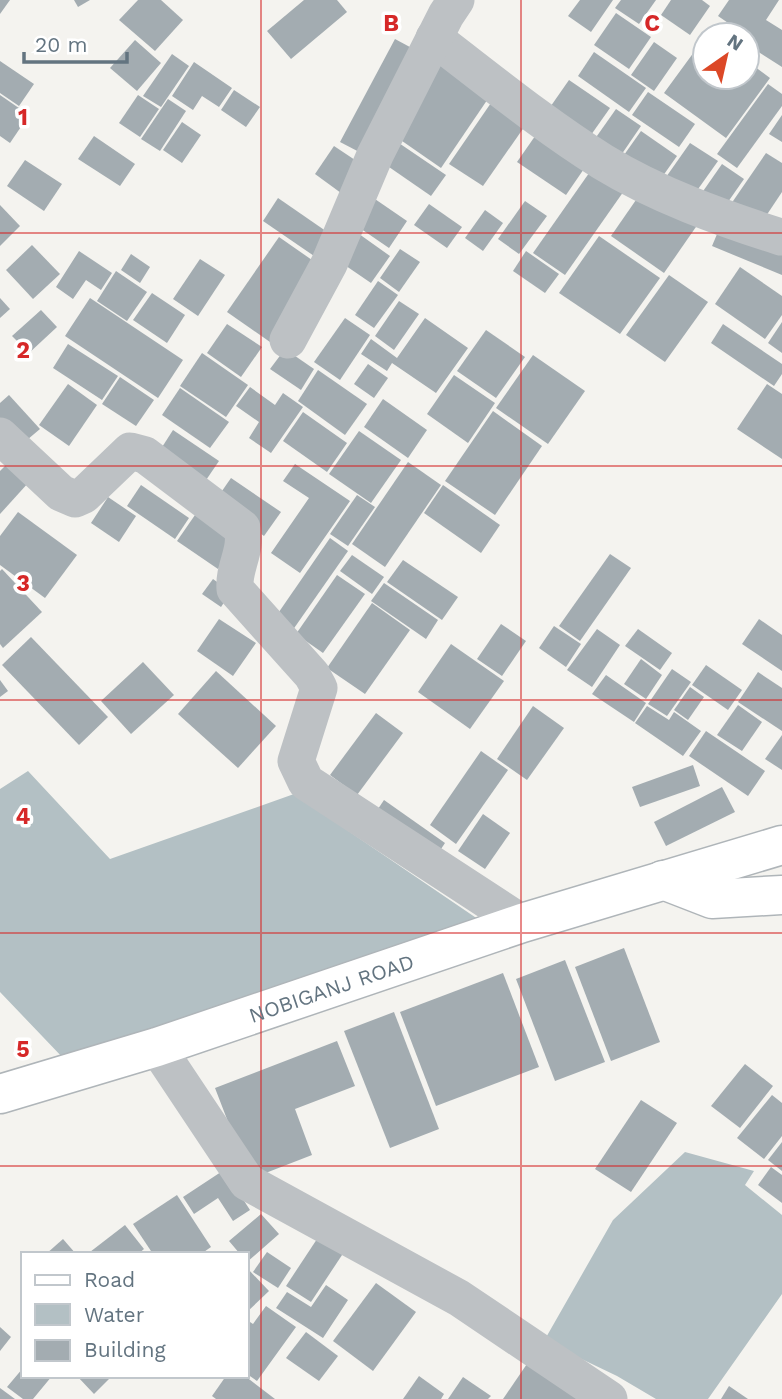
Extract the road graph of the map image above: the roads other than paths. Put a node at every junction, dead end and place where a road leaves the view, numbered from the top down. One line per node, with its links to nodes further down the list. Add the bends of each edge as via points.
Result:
1 (456, 0): 2 (street)
2 (434, 38): 3 (street, via 604,162 663,193); 4 (street)
3 (781, 237)
4 (288, 340)
5 (0, 436): 9 (street, via 61,493 75,499 130,451 145,455 242,528 246,540 234,577 235,589 319,688 296,761 306,782)
6 (782, 845): 7 (main road, NOBIGANJ ROAD)
7 (663, 880): 8 (main road, via 712,899); 9 (main road, NOBIGANJ ROAD)
8 (782, 895)
9 (522, 923): 10 (main road, NOBIGANJ ROAD)
10 (158, 1047): 11 (main road, NOBIGANJ ROAD); 12 (street, via 247,1182 459,1298)
11 (0, 1094)
12 (609, 1399)

